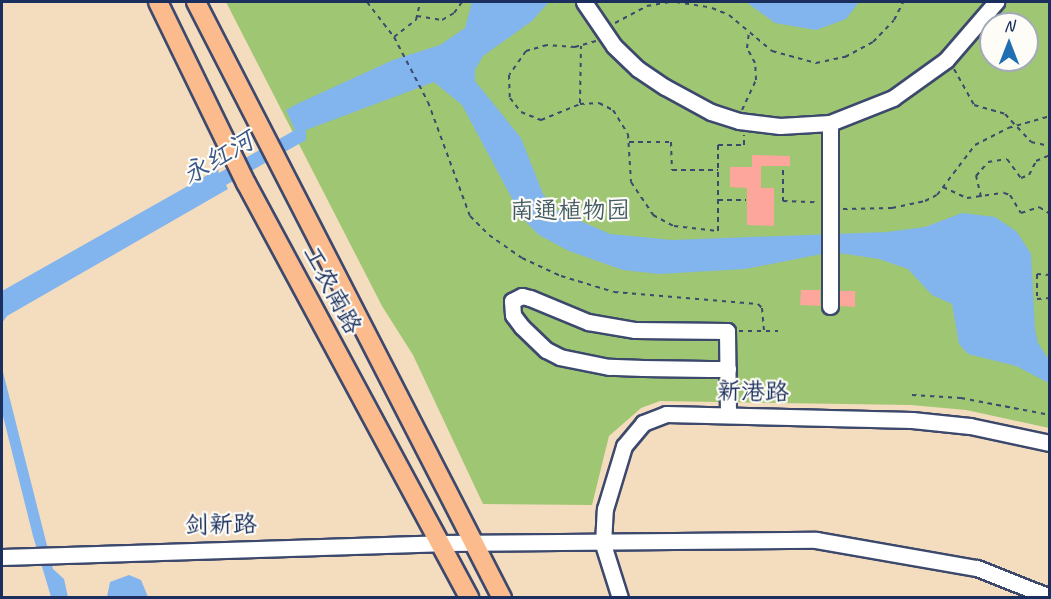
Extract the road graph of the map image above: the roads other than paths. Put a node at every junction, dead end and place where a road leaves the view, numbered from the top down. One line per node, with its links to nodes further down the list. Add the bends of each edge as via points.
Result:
1 (159, 2): 10 (main road, 工农南路, via 246,183)
2 (196, 2): 11 (main road, 工农南路, via 262,124)
3 (584, 2): 5 (street, via 638,69 686,100 741,122 780,126)
4 (996, 2): 5 (street, via 946,60 893,98)
5 (830, 123): 6 (street)
6 (830, 306)
7 (728, 369): 8 (street, via 609,366 560,357 533,339 513,315 512,301 522,296 607,326 635,330 727,331)
8 (728, 414): 9 (street, 新港路, via 912,420 970,426); 12 (street, 新港路, via 666,414 643,423 624,446 605,509)
9 (1050, 442)
10 (441, 543): 11 (street, 剑新路); 13 (street, 剑新路); 14 (main road, 工农南路)
11 (472, 543): 12 (street, 剑新路); 15 (main road, 工农南路)
12 (603, 544): 16 (street, 新港路); 17 (street, 剑新路, via 816,540 977,568)
13 (2, 556)
14 (469, 597)
15 (502, 597)
16 (621, 597)
17 (1050, 597)

